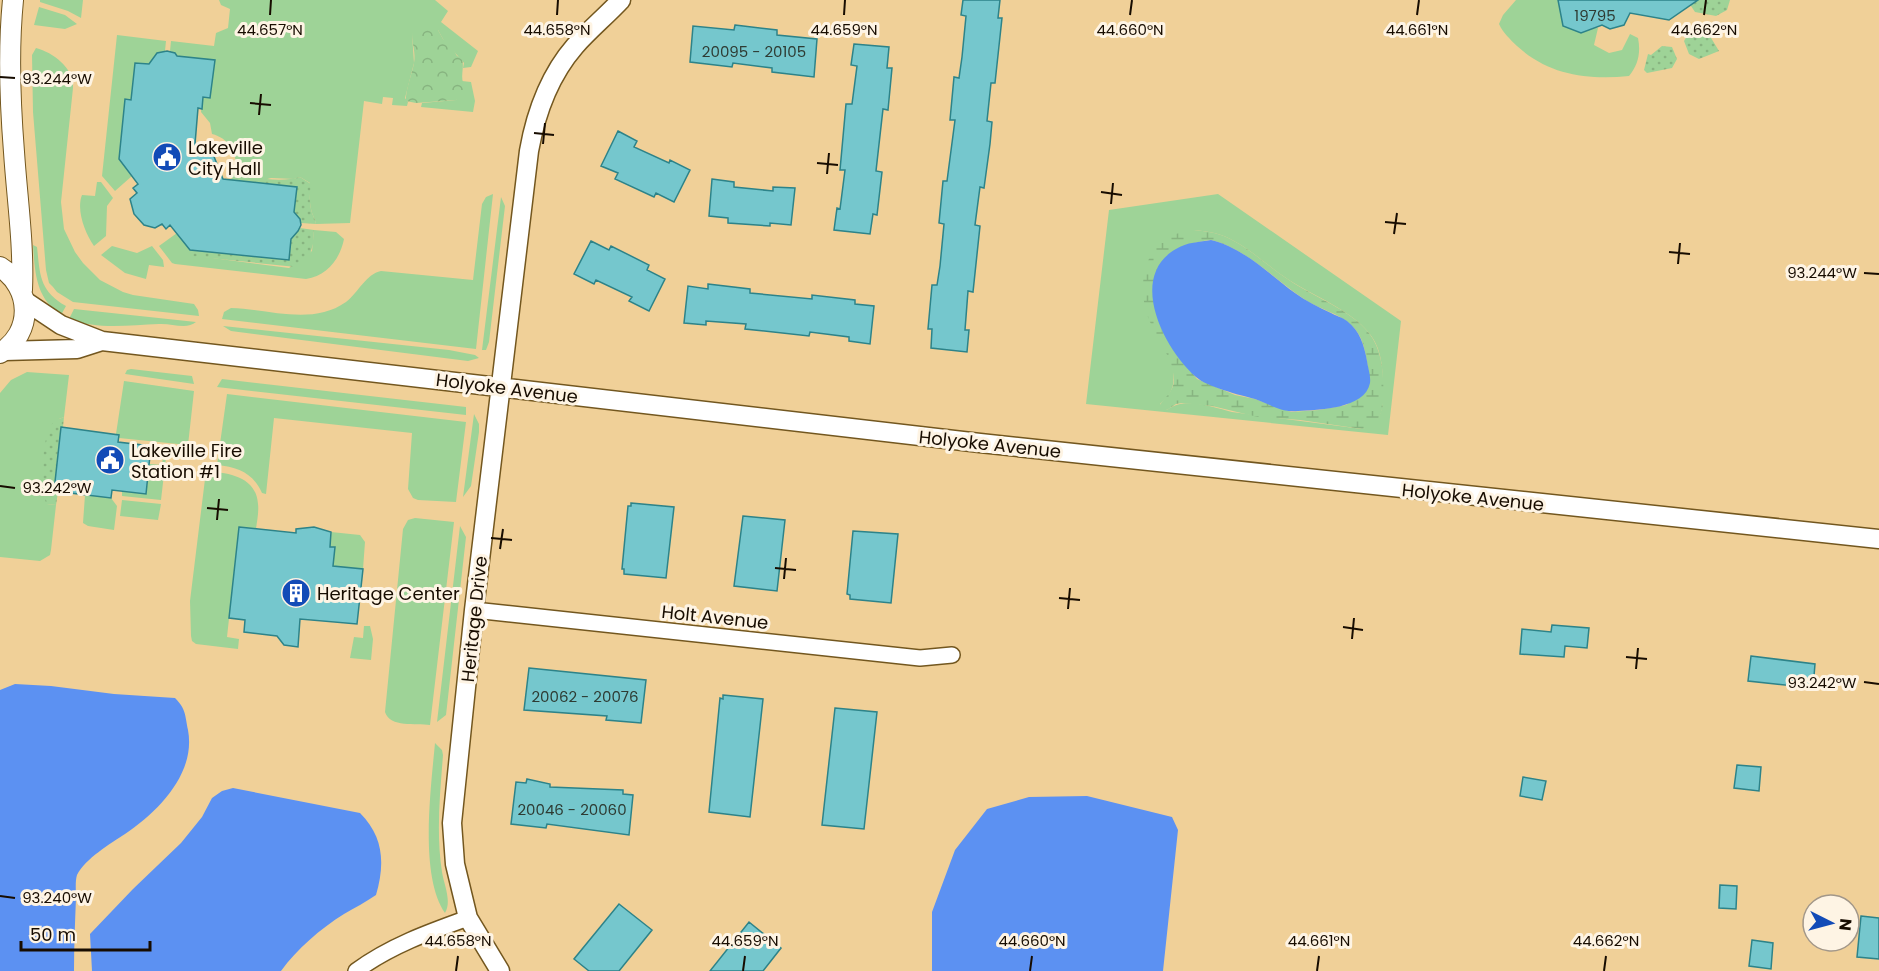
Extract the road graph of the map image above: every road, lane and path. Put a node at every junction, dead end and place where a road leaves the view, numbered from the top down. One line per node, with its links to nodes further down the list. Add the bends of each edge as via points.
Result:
1 (13, 0): 4 (main road, via 10,84)
2 (621, 0): 7 (street, Heritage Drive, via 561,64 536,117)
3 (0, 267): 4 (main road, via 10,274)
4 (23, 296): 5 (street, Holyoke Avenue, via 61,325); 6 (main road, via 26,310 22,329)
5 (102, 341): 6 (street, Holyoke Avenue, via 77,349); 7 (street, Holyoke Avenue)
6 (2, 352)
7 (501, 388): 8 (street, Holyoke Avenue); 9 (street, Heritage Drive)
8 (1879, 539)
9 (474, 610): 10 (street, Holt Avenue, via 920,658); 11 (street, Heritage Drive, via 452,823 455,864)
10 (952, 655)
11 (468, 918): 12 (street, via 402,944); 13 (street, Heritage Drive)
12 (356, 971)
13 (500, 971)

